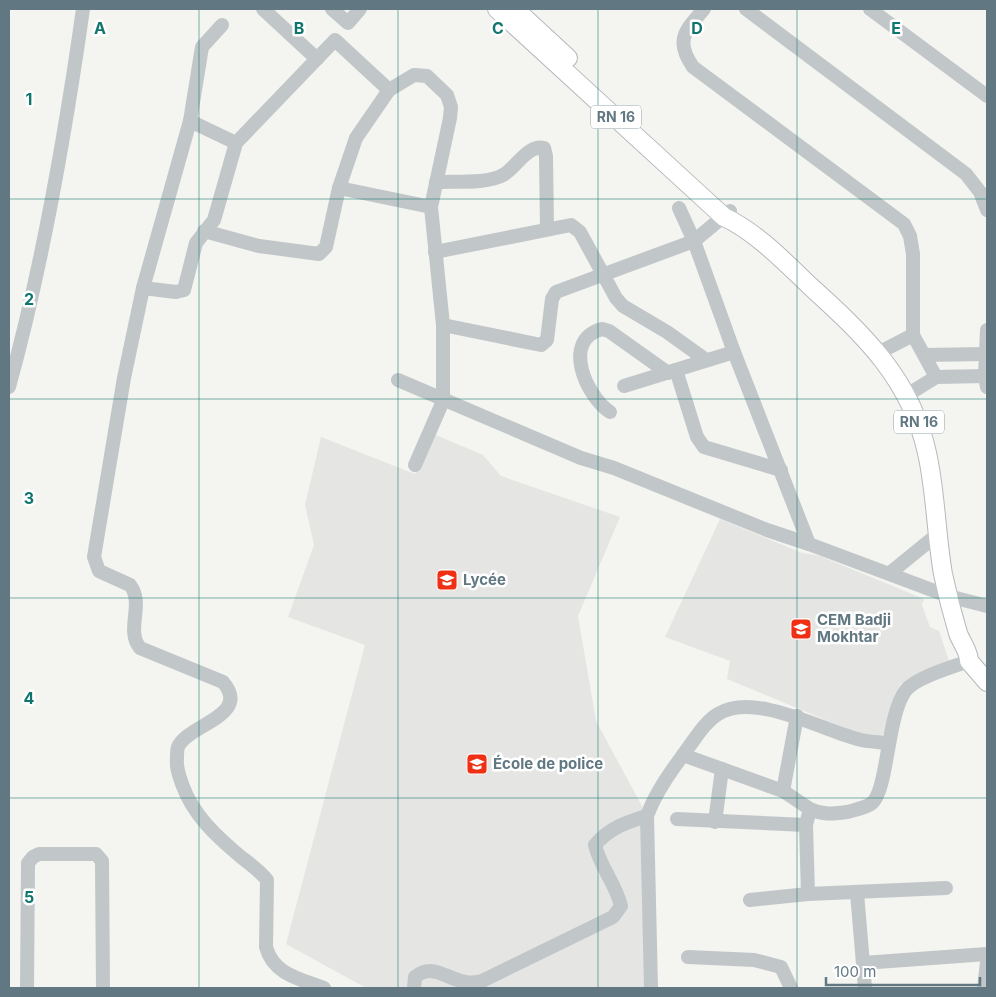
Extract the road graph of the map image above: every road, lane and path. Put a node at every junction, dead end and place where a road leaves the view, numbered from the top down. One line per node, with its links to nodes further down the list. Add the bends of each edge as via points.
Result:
1 (83, 9): 43 (street, via 68,113)
2 (262, 9): 13 (street)
3 (332, 9): 10 (street)
4 (360, 9): 10 (street)
5 (498, 9): 23 (main road, RN 16)
6 (515, 9): 23 (main road, RN 16)
7 (704, 9): 32 (street, via 686,30 682,44 693,67 904,224 913,254)
8 (746, 9): 22 (street, via 966,174 980,192)
9 (870, 9): 15 (street)
10 (348, 24): 12 (street)
11 (222, 25): 16 (street, via 202,47)
12 (335, 40): 13 (street); 14 (street)
13 (317, 59): 17 (street)
14 (389, 90): 18 (street, via 406,78 420,74 427,76 450,101 450,118); 19 (street, via 356,138)
15 (987, 96)
16 (190, 121): 17 (street); 29 (street)
17 (236, 143): 25 (street, via 214,220)
18 (436, 182): 20 (street); 24 (street, via 494,178 503,175 534,148 544,148)
19 (339, 188): 20 (street); 25 (street, via 326,247 319,254 260,246)
20 (431, 207): 27 (street)
21 (679, 208): 26 (street)
22 (987, 210)
23 (730, 217): 26 (street); 34 (main road, RN 16, via 790,267)
24 (547, 228): 27 (street); 28 (street, via 564,225 576,228)
25 (204, 231): 29 (street, via 196,243 184,290)
26 (694, 241): 28 (street); 33 (street)
27 (435, 252): 30 (street)
28 (603, 274): 30 (street, via 553,295 547,340 542,345); 37 (street, via 623,306 668,332)
29 (143, 288): 76 (street, via 124,378 95,566 103,574 134,589 133,634 140,648 223,682 228,688 228,706 178,746 176,767 196,813 267,880 266,947 269,957 278,969)
30 (443, 325): 45 (street)
31 (987, 330): 35 (street)
32 (913, 335): 34 (street); 36 (street)
33 (734, 352): 37 (street); 48 (street)
34 (878, 353): 44 (main road, RN 16)
35 (986, 354): 36 (street); 41 (street)
36 (925, 355): 39 (street)
37 (706, 360): 38 (street)
38 (672, 372): 42 (street); 46 (street, via 608,331 602,329 588,335 580,351 580,361 593,398); 48 (street, via 696,437 704,447)
39 (936, 377): 41 (street); 44 (street)
40 (398, 380): 45 (street)
41 (986, 382)
42 (624, 386)
43 (9, 388)
44 (907, 395): 49 (main road, RN 16, via 917,416 928,455)
45 (443, 401): 47 (street); 50 (street, via 581,458)
46 (610, 412)
47 (415, 466)
48 (781, 470): 50 (street)
49 (938, 534): 51 (street); 52 (main road, RN 16)
50 (810, 544): 51 (street)
51 (890, 572): 52 (street)
52 (948, 596): 53 (street); 54 (main road, RN 16)
53 (987, 606)
54 (969, 660): 55 (main road, RN 16); 57 (street, via 913,683 906,690)
55 (987, 682)
56 (797, 716): 57 (street, via 861,740); 58 (street, via 740,708 720,713 707,722); 60 (street)
57 (888, 742): 61 (street, via 880,790 872,803 833,814)
58 (683, 755): 59 (street); 62 (street, via 654,796)
59 (722, 769): 60 (street); 64 (street)
60 (783, 791): 61 (street)
61 (810, 809): 65 (street)
62 (647, 816): 77 (street, via 604,834 596,845 598,857 620,900 621,906 613,917 482,980 465,982 429,970 415,977); 78 (street)
63 (677, 819): 64 (street)
64 (715, 822): 65 (street)
65 (806, 825): 68 (street)
66 (946, 888): 67 (street)
67 (857, 893): 68 (street); 73 (street)
68 (808, 894): 69 (street)
69 (750, 900)
70 (987, 954): 73 (street)
71 (688, 957): 79 (street, via 754,960 781,967)
72 (987, 962): 81 (street)
73 (863, 963): 80 (street)
74 (27, 988): 75 (street, via 28,863 39,854 96,854 102,861)
75 (103, 988)
76 (324, 988)
77 (414, 988)
78 (650, 988)
79 (791, 988)
80 (865, 988)
81 (984, 988)

